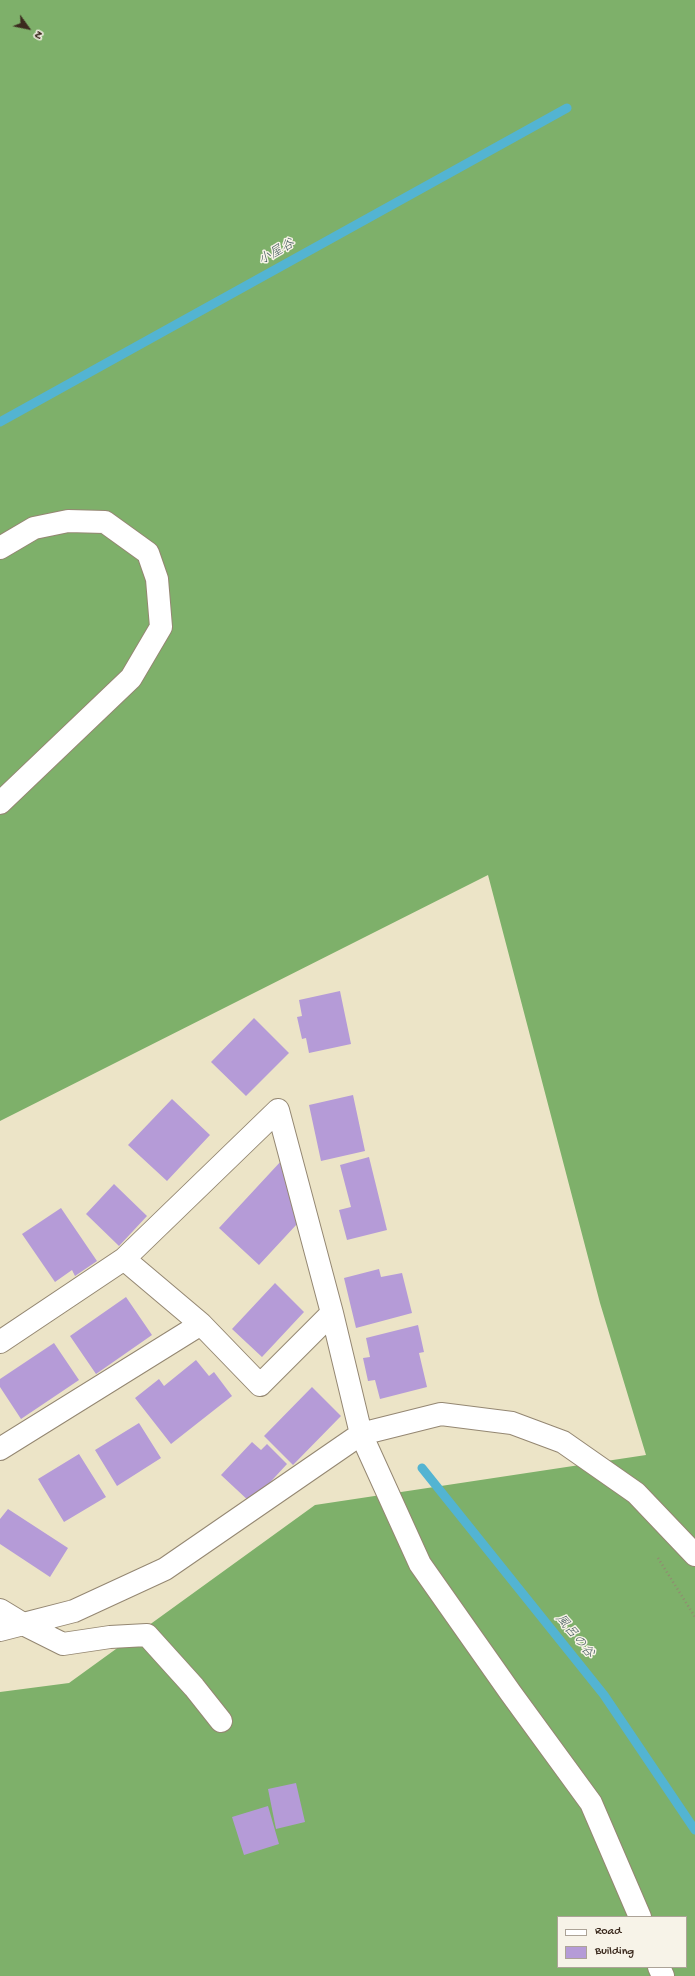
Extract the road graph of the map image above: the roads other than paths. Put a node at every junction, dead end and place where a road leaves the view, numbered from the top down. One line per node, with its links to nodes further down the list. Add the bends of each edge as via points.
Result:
1 (0, 548): 2 (street, via 34,528 68,522 105,522 148,553 158,580 161,626 131,678)
2 (0, 803)
3 (124, 1259): 4 (street, via 278,1110); 5 (street); 6 (street)
4 (332, 1313): 5 (street, via 260,1385); 7 (street)
5 (201, 1324): 8 (street)
6 (0, 1342)
7 (361, 1434): 9 (street, via 441,1414 512,1423 563,1442 636,1494); 11 (street, via 165,1570 74,1611); 14 (street, via 420,1564 591,1803)
8 (0, 1449)
9 (695, 1554)
10 (0, 1610): 11 (street)
11 (23, 1624): 12 (street); 13 (street, via 63,1644 147,1635)
12 (0, 1630)
13 (221, 1721)
14 (640, 1916)

